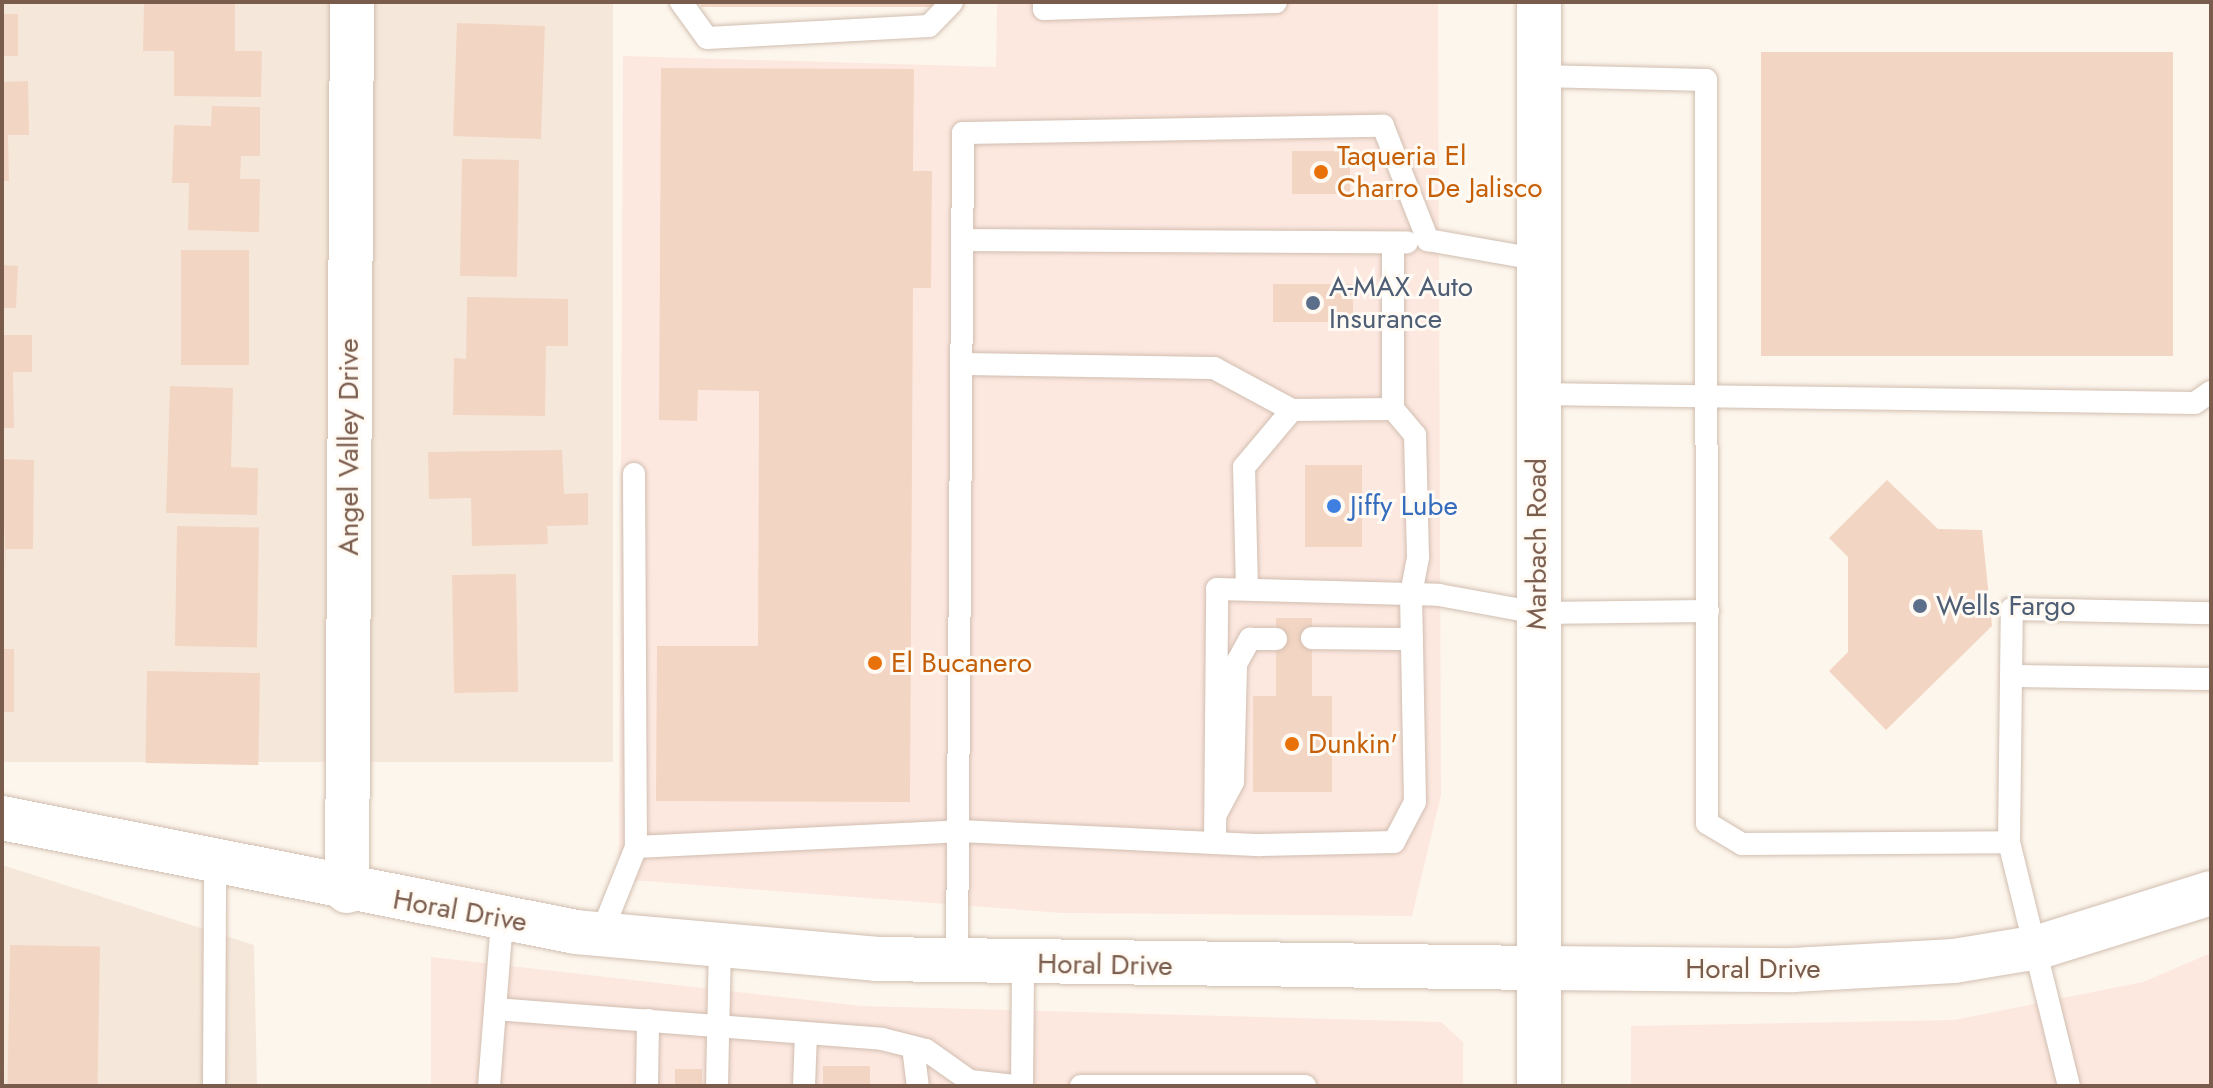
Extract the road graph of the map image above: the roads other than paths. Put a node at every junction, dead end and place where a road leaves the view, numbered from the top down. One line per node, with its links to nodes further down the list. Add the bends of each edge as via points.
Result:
1 (352, 2): 36 (street, Angel Valley Drive)
2 (681, 2): 3 (lane, via 707,38 929,26)
3 (952, 2)
4 (1044, 2): 5 (lane, via 1044,9)
5 (1276, 2)
6 (1539, 2): 7 (street, Marbach Road)
7 (1540, 76): 11 (street, Marbach Road); 15 (lane, via 1706,80)
8 (963, 240): 9 (lane, via 963,133 1383,126); 10 (lane); 12 (lane)
9 (1428, 240): 10 (lane); 11 (lane)
10 (1393, 243): 16 (lane)
11 (1536, 259): 14 (street, Marbach Road)
12 (961, 364): 17 (lane, via 1214,368); 31 (lane)
13 (2211, 392): 15 (lane, via 2195,403)
14 (1537, 394): 15 (lane); 22 (street, Marbach Road)
15 (1710, 397): 21 (lane)
16 (1393, 409): 17 (lane); 20 (lane, via 1415,435 1418,557)
17 (1292, 410): 19 (lane, via 1244,467)
18 (634, 474): 34 (lane)
19 (1247, 589): 20 (lane); 29 (lane, via 1217,589)
20 (1411, 594): 22 (lane); 26 (lane)
21 (1708, 611): 22 (lane); 32 (lane, via 1707,823 1742,844)
22 (1538, 613): 44 (street, Marbach Road)
23 (2211, 613): 27 (lane, via 2012,609)
24 (1312, 638): 26 (lane)
25 (1276, 639): 29 (lane, via 1250,639 1236,664 1233,782)
26 (1412, 639): 33 (lane, via 1415,802 1394,842)
27 (2011, 676): 28 (lane); 32 (lane)
28 (2211, 679)
29 (1215, 815): 33 (lane)
30 (2, 818): 35 (street, Horal Drive)
31 (960, 831): 33 (lane); 34 (lane); 42 (lane)
32 (2009, 842): 41 (lane)
33 (1215, 843)
34 (636, 847): 39 (lane)
35 (215, 864): 36 (street, Horal Drive); 50 (lane)
36 (347, 891): 38 (street, Horal Drive)
37 (2211, 893): 41 (street, Horal Drive)
38 (502, 919): 39 (street, Horal Drive); 45 (lane)
39 (601, 934): 40 (street, Horal Drive)
40 (720, 945): 42 (street, Horal Drive); 47 (lane)
41 (2039, 947): 44 (street, Horal Drive, via 1870,968); 61 (lane)
42 (957, 961): 43 (street, Horal Drive)
43 (1023, 963): 44 (street, Horal Drive); 57 (lane)
44 (1539, 968): 60 (street, Marbach Road)
45 (495, 1009): 46 (lane); 51 (lane)
46 (648, 1020): 47 (lane); 52 (lane)
47 (718, 1026): 48 (lane); 53 (lane)
48 (806, 1034): 49 (lane); 54 (lane)
49 (913, 1047): 55 (lane); 56 (lane, via 970,1081)
50 (214, 1086)
51 (489, 1086)
52 (647, 1086)
53 (717, 1086)
54 (804, 1086)
55 (918, 1086)
56 (1015, 1086)
57 (1022, 1086)
58 (1081, 1086): 59 (lane)
59 (1305, 1086)
60 (1539, 1086)
61 (2069, 1086)

